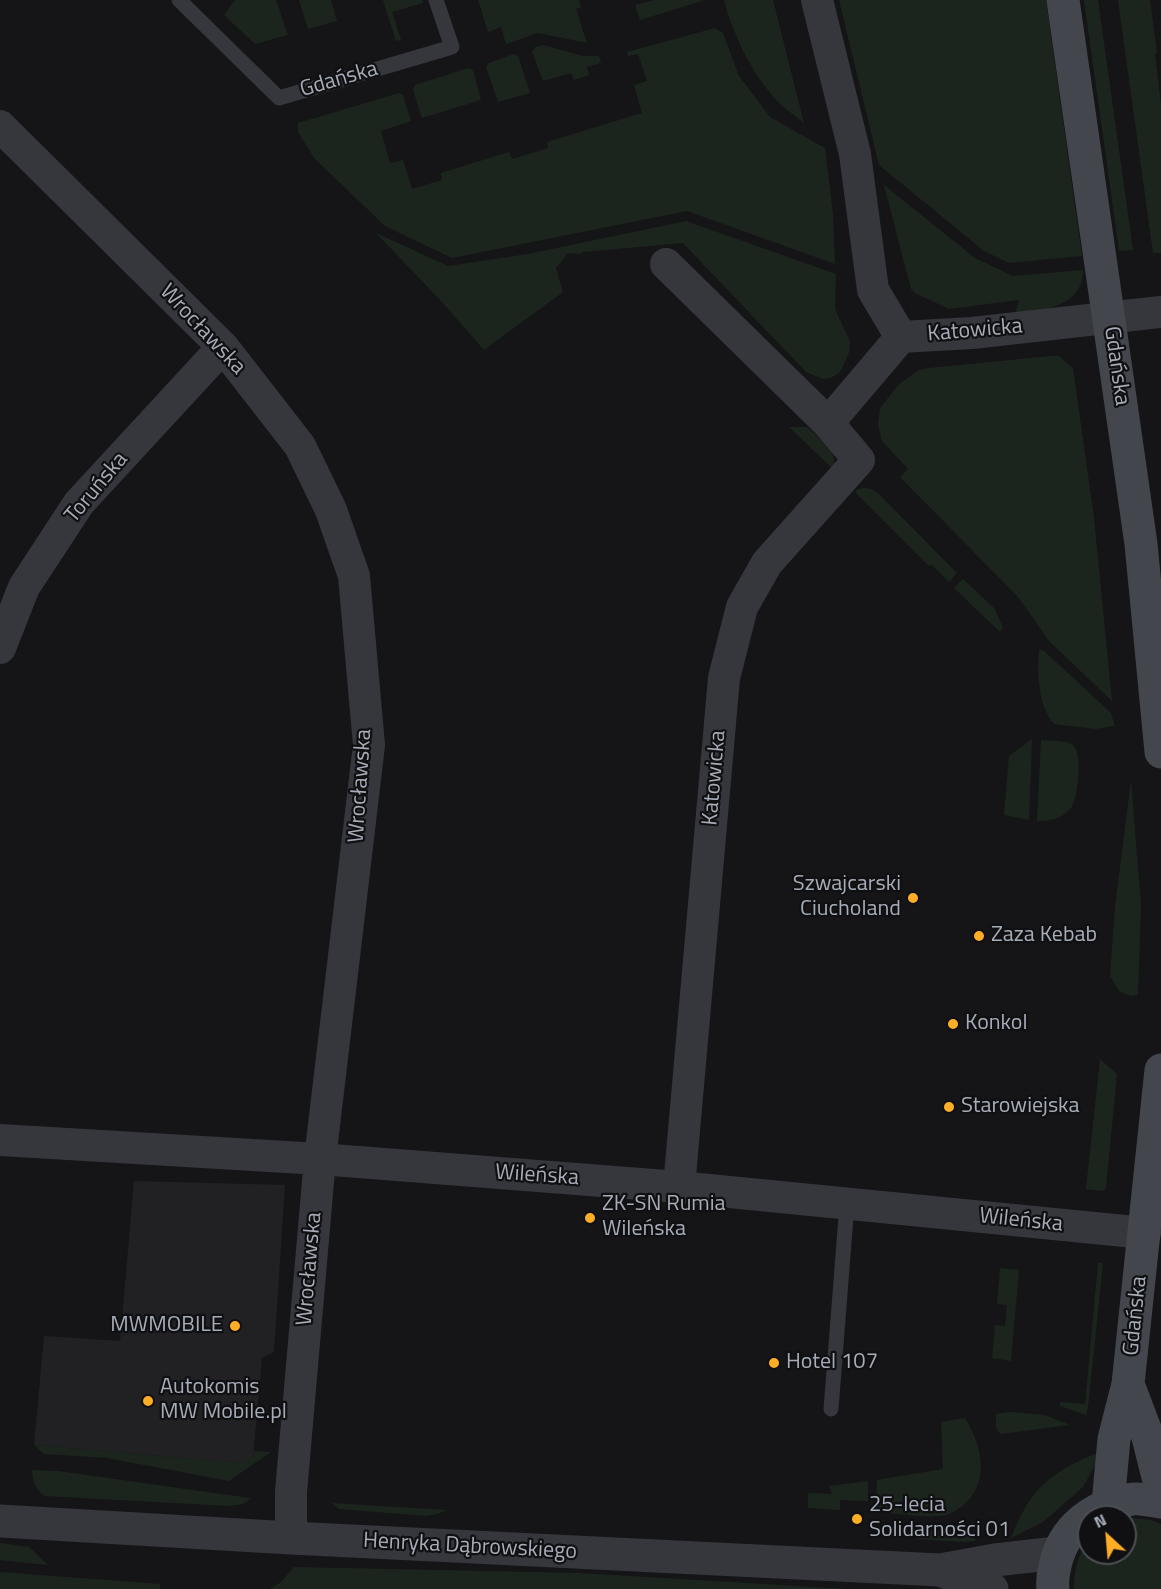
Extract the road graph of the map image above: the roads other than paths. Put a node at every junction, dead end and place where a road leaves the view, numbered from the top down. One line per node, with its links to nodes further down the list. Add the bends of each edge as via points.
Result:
1 (179, 0): 2 (lane, Gdańska, via 279,98 452,47)
2 (436, 0)
3 (817, 0): 9 (street, via 855,154 873,290)
4 (1063, 0): 8 (main road, Gdańska)
5 (0, 126): 10 (street, Wrocławska)
6 (666, 264): 11 (street, Katowicka)
7 (1161, 312): 8 (street, Katowicka)
8 (1110, 318): 9 (street, Katowicka); 13 (main road, Gdańska, via 1141,544)
9 (901, 337): 11 (street, Katowicka)
10 (223, 347): 12 (street, Toruńska, via 79,503 24,587); 16 (street, Wrocławska, via 300,446 331,510 354,576 369,745)
11 (828, 423): 17 (street, Katowicka, via 859,460 767,564 742,607 724,678)
12 (0, 648)
13 (1160, 740)
14 (1161, 1070): 19 (main road, Gdańska)
15 (0, 1140): 16 (street, Wileńska)
16 (320, 1159): 17 (street, Wileńska); 26 (street, Wrocławska, via 291,1492)
17 (679, 1187): 18 (street, Wileńska)
18 (847, 1203): 19 (street, Wileńska); 21 (lane)
19 (1145, 1233): 20 (main road, Gdańska)
20 (1128, 1384): 22 (main road, Gdańska, via 1148,1437); 24 (main road, Gdańska, via 1114,1439)
21 (831, 1409)
22 (1161, 1489)
23 (1161, 1502): 24 (main road, via 1136,1498)
24 (1108, 1504): 27 (main road, via 1087,1515 1069,1532)
25 (0, 1521): 26 (street, Henryka Dąbrowskiego)
26 (291, 1538): 28 (street, Henryka Dąbrowskiego)
27 (1057, 1553): 28 (street, Henryka Dąbrowskiego); 30 (main road)
28 (940, 1570): 29 (street, Henryka Dąbrowskiego)
29 (992, 1589)
30 (1053, 1589)

